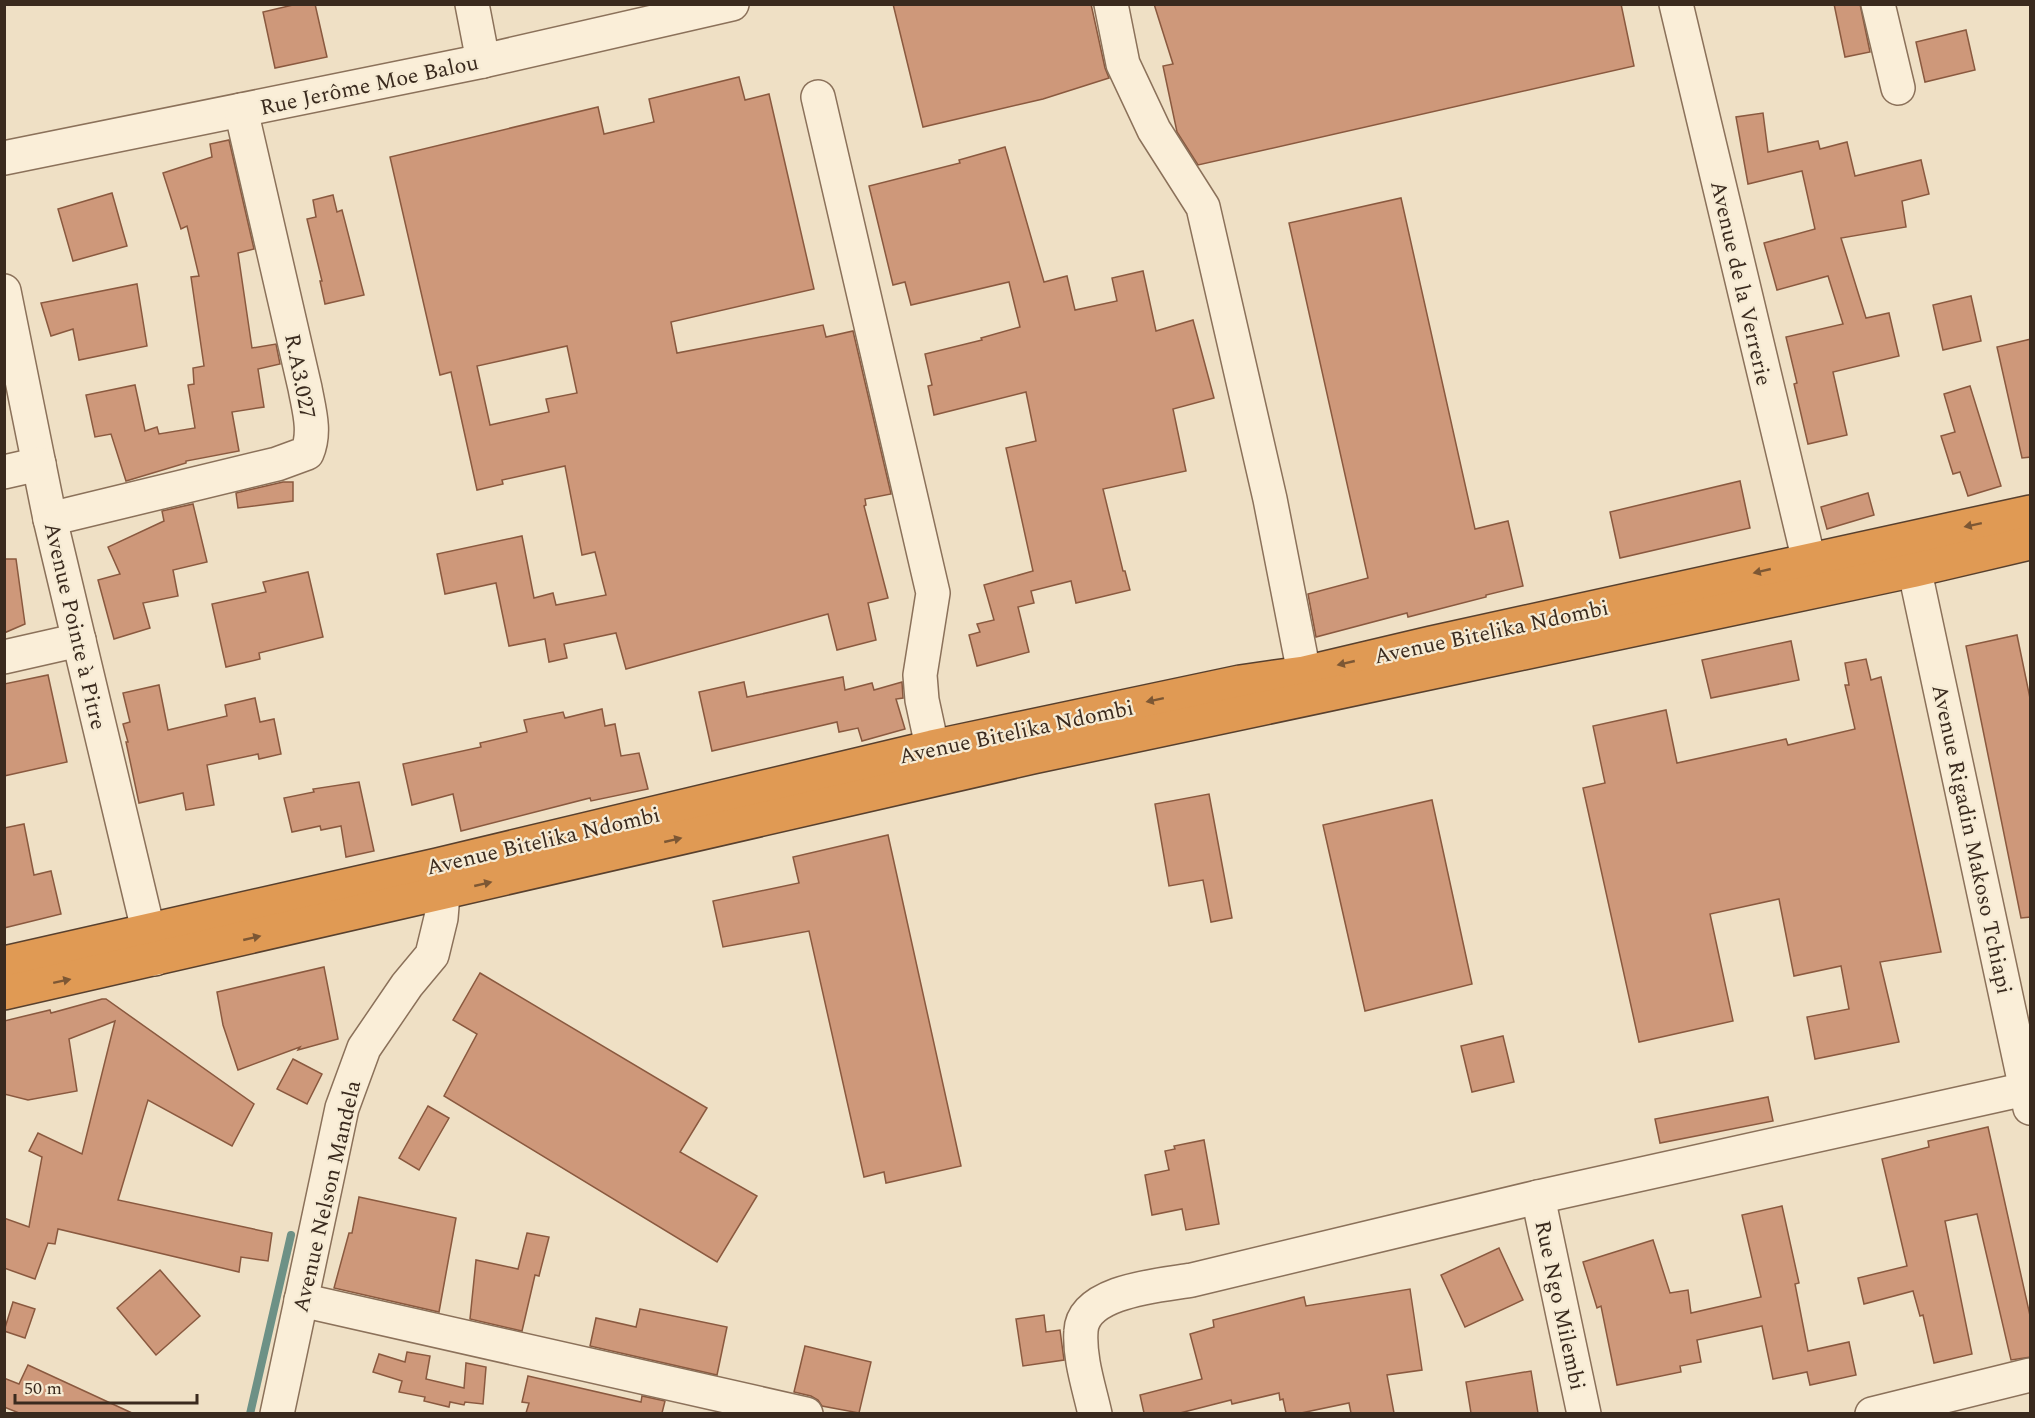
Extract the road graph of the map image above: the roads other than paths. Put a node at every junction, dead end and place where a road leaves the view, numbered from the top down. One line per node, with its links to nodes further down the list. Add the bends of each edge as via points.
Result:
1 (472, 4): 6 (street)
2 (732, 4): 6 (street, Rue Jerôme Moe Balou)
3 (1111, 4): 21 (street, via 1123,64 1154,130 1203,207 1270,499)
4 (1676, 4): 18 (street, Avenue de la Verrerie)
5 (1878, 4): 7 (street)
6 (483, 61): 9 (street, Rue Jerôme Moe Balou)
7 (1898, 88)
8 (818, 97): 22 (street, via 933,593 920,675)
9 (241, 110): 10 (street, Rue Jerôme Moe Balou); 15 (street, R.A3.027, via 305,388 312,441 307,453 278,464)
10 (4, 158)
11 (4, 291): 12 (street, Avenue Pointe à Pitre)
12 (39, 464): 13 (street); 15 (street, Avenue Pointe à Pitre)
13 (4, 472)
14 (2031, 512): 17 (highway, Avenue Bitelika Ndombi, one-way to 17)
15 (50, 519): 19 (street, Avenue Pointe à Pitre)
16 (2031, 543): 17 (highway, Avenue Bitelika Ndombi)
17 (1911, 555): 18 (highway, Avenue Bitelika Ndombi); 22 (highway, Avenue Bitelika Ndombi, via 1248,710); 27 (street, Avenue Rigadin Makoso Tchiapi)
18 (1809, 561): 21 (highway, Avenue Bitelika Ndombi, one-way to 21)
19 (79, 640): 20 (street); 24 (street, Avenue Pointe à Pitre)
20 (4, 657)
21 (1304, 673): 22 (highway, Avenue Bitelika Ndombi, one-way to 22, via 1240,682)
22 (936, 763): 23 (highway, Avenue Bitelika Ndombi, one-way to 22); 24 (highway, Avenue Bitelika Ndombi, via 437,866)
23 (443, 894): 24 (highway, Avenue Bitelika Ndombi, one-way to 23); 29 (street, Avenue Nelson Mandela, via 432,955 364,1048 342,1108)
24 (152, 945): 25 (highway, Avenue Bitelika Ndombi); 26 (highway, Avenue Bitelika Ndombi, one-way to 24)
25 (4, 963)
26 (4, 993)
27 (2029, 1095): 28 (street)
28 (1538, 1197): 33 (street, via 1110,1297 1092,1309 1080,1330); 34 (street, Rue Ngo Milembi)
29 (301, 1300): 31 (street, Avenue Nelson Mandela); 32 (street)
30 (2031, 1375): 35 (street)
31 (277, 1413)
32 (806, 1413)
33 (1095, 1413)
34 (1584, 1413)
35 (1872, 1413)

